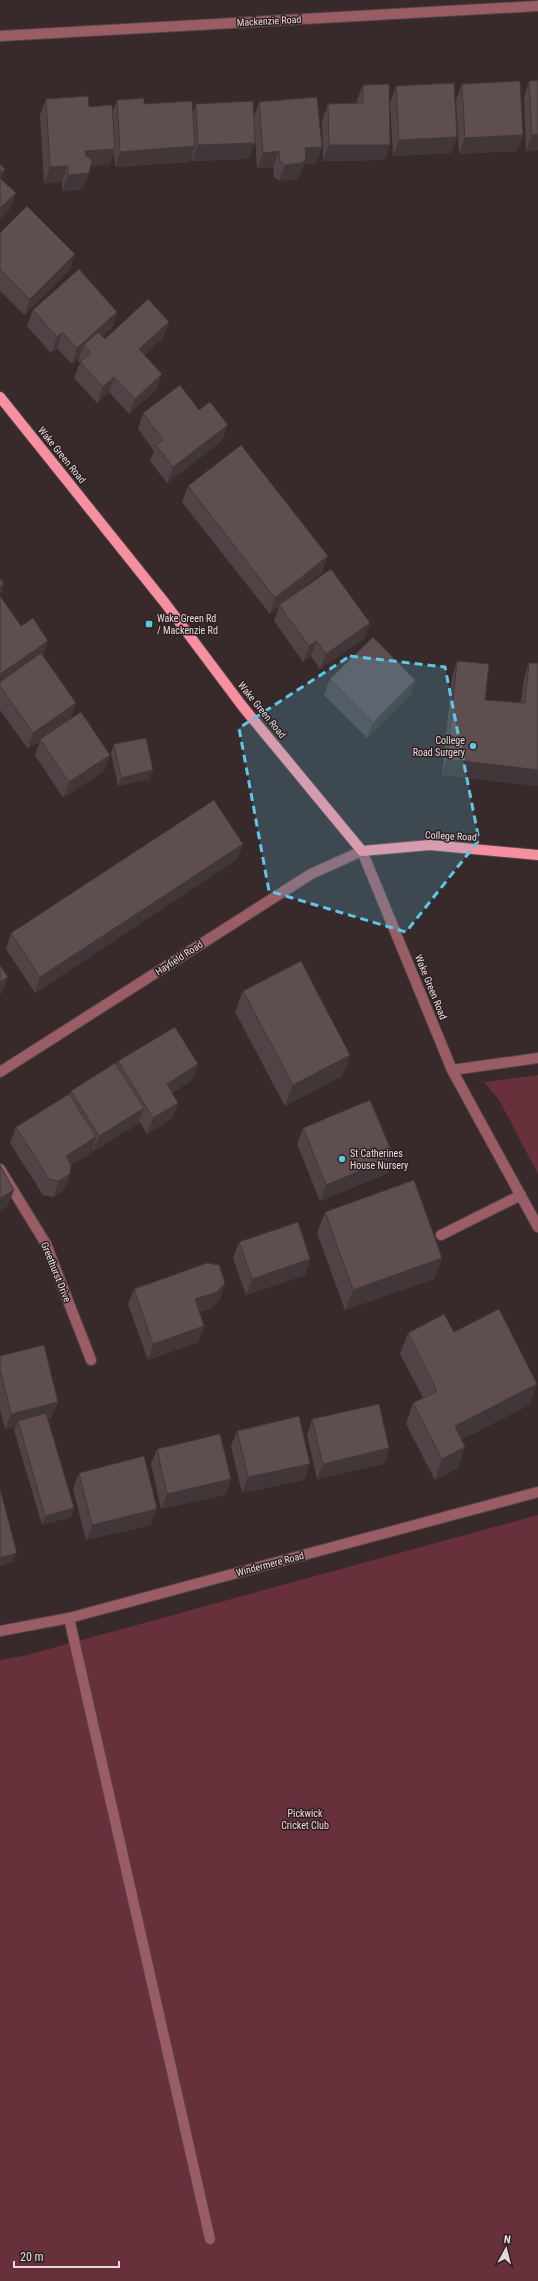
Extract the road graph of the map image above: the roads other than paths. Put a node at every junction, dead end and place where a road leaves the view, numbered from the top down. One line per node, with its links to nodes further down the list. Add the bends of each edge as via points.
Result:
1 (538, 6): 2 (street, Mackenzie Road)
2 (0, 36)
3 (0, 397): 4 (main road, Wake Green Road, via 165,603 243,707)
4 (362, 850): 5 (main road, College Road, via 430,845); 7 (street, Wake Green Road); 8 (street, Hayfield Road, via 311,874)
5 (538, 855)
6 (538, 1058): 7 (street)
7 (452, 1070): 10 (street, Wake Green Road)
8 (0, 1072)
9 (0, 1169): 13 (street, Greethurst Drive, via 46,1244)
10 (520, 1195): 11 (street, Wake Green Road); 12 (street)
11 (538, 1227)
12 (441, 1235)
13 (91, 1360)
14 (538, 1492): 15 (street, Windermere Road)
15 (69, 1618): 16 (street, Windermere Road); 17 (street)
16 (0, 1631)
17 (210, 2239)

